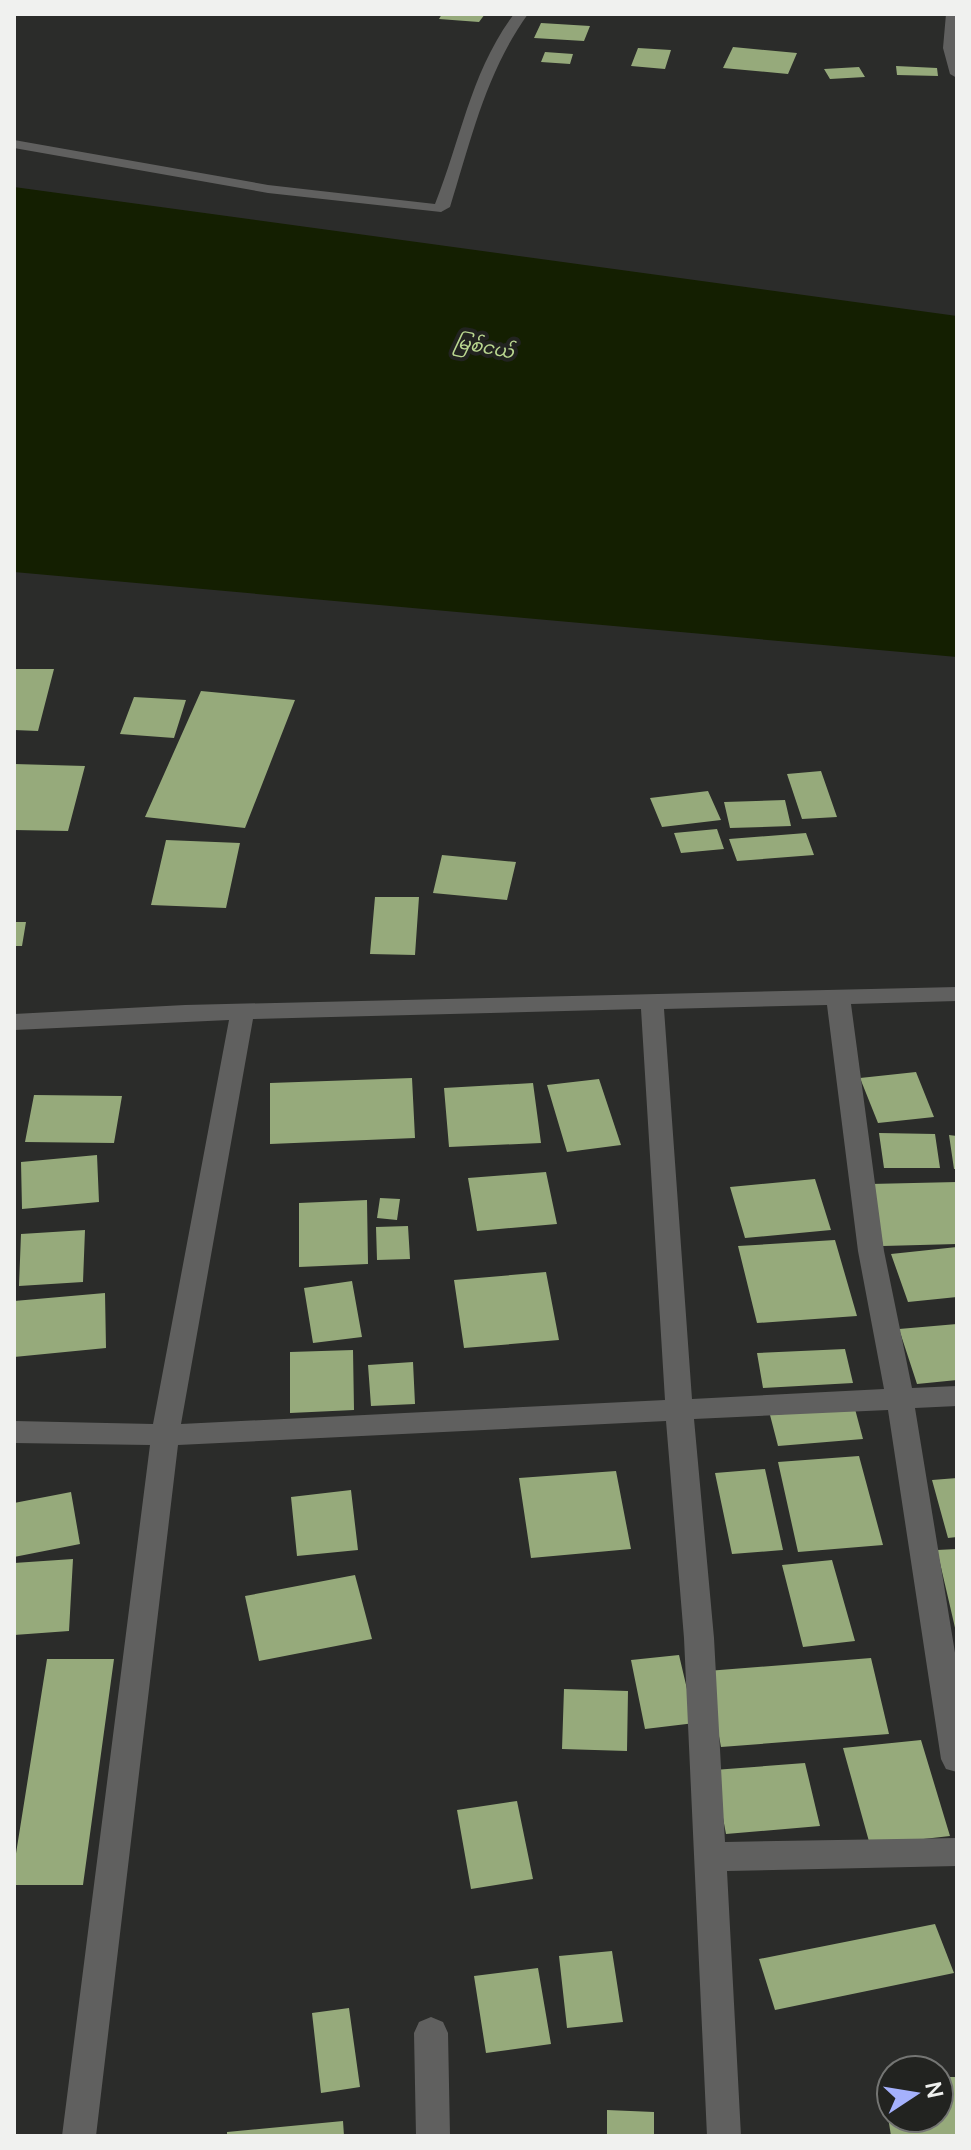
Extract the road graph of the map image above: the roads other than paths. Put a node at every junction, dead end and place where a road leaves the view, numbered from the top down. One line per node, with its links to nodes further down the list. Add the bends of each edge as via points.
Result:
1 (521, 14): 4 (street, via 492,60 442,207 436,209 254,187)
2 (953, 14): 3 (street, via 950,48)
3 (957, 74)
4 (14, 144)
5 (957, 994): 6 (street)
6 (838, 997): 7 (street); 11 (street, via 871,1251)
7 (652, 1001): 8 (street); 12 (street)
8 (242, 1013): 9 (street); 14 (street)
9 (14, 1022)
10 (957, 1396): 11 (street)
11 (898, 1401): 12 (street); 15 (street)
12 (679, 1411): 14 (street); 17 (street, via 699,1638)
13 (14, 1432): 14 (street)
14 (165, 1435): 19 (street)
15 (957, 1759)
16 (957, 1852): 17 (street)
17 (709, 1857): 21 (street)
18 (431, 2033): 20 (street)
19 (79, 2136)
20 (433, 2136)
21 (724, 2136)

